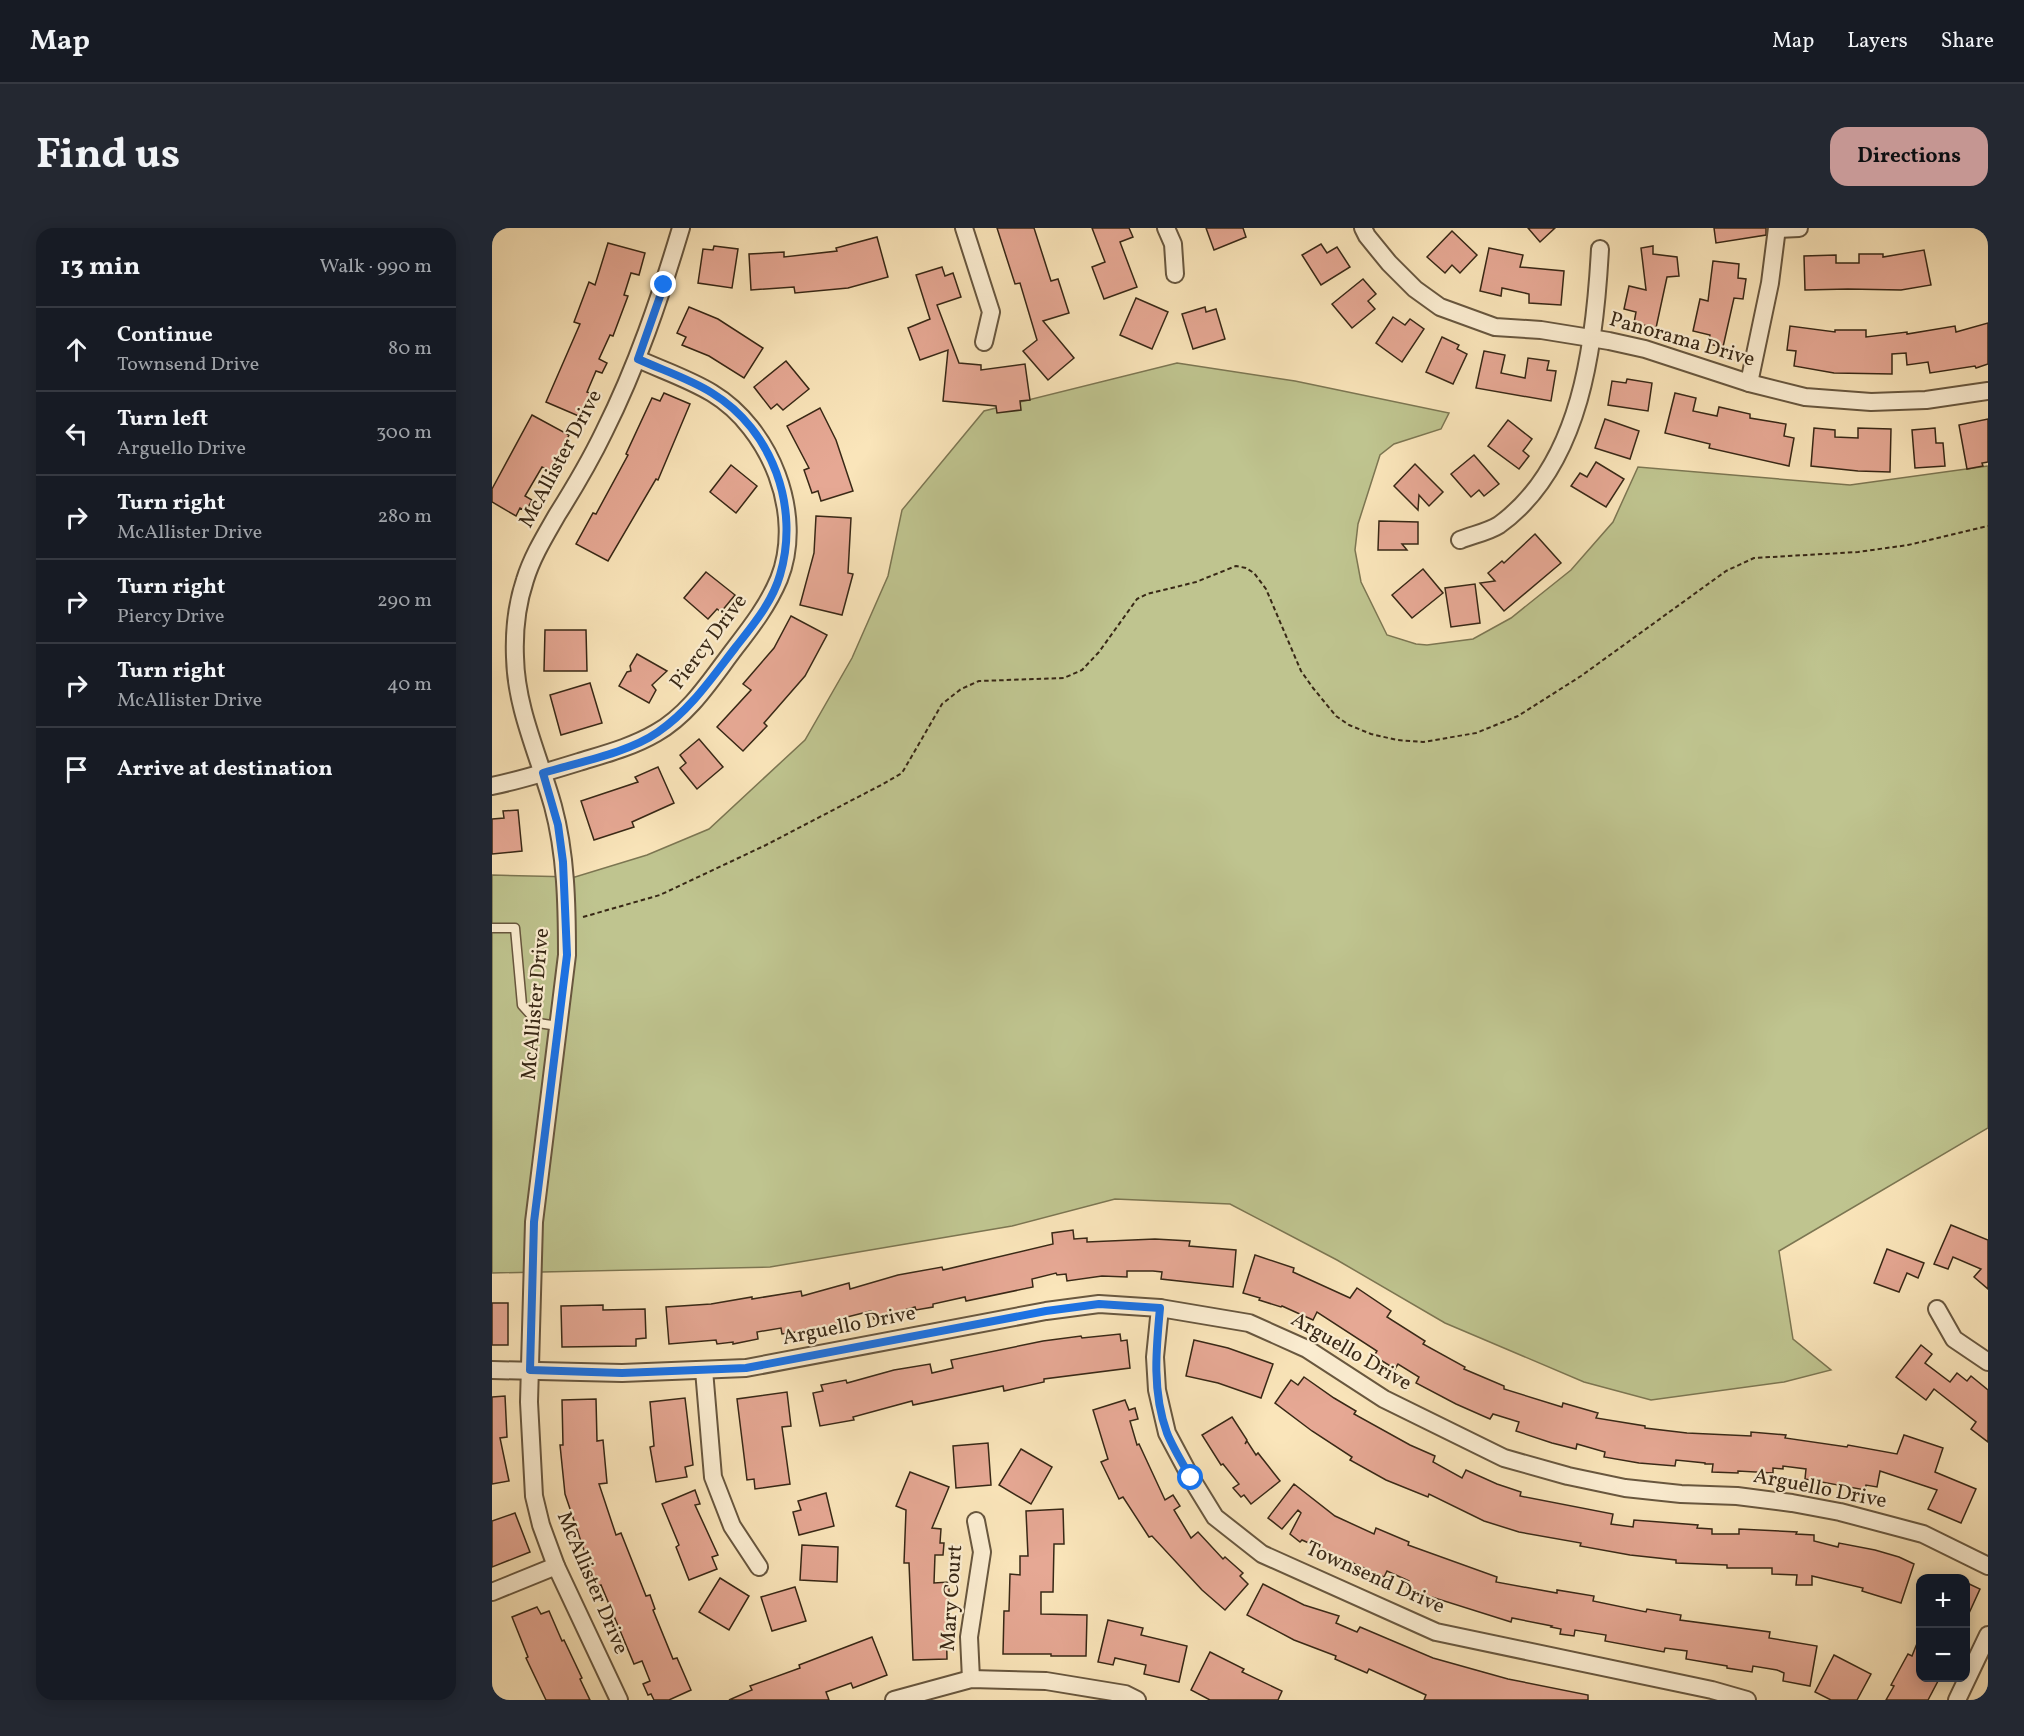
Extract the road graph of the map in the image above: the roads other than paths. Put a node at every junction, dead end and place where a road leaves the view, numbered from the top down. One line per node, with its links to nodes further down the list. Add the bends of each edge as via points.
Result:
1 (681, 228): 11 (street, McAllister Drive)
2 (964, 228): 10 (street, via 991,312)
3 (1166, 228): 8 (street, via 1173,244)
4 (1363, 228): 9 (street, Panorama Drive, via 1389,263 1440,307 1495,327)
5 (1777, 228): 6 (street); 12 (street)
6 (1799, 228)
7 (1600, 249): 9 (street)
8 (1175, 274)
9 (1591, 338): 12 (street, Panorama Drive, via 1645,349); 14 (street, via 1575,416 1535,492 1497,527)
10 (984, 342)
11 (638, 359): 15 (street, McAllister Drive, via 525,580 514,656 522,710); 15 (street, Piercy Drive, via 712,393 732,407 762,441 776,469 786,513 787,544 780,577 763,612 683,712 657,733 624,749)
12 (1749, 383): 13 (street, Panorama Drive, via 1805,397 1871,402 1926,400)
13 (1988, 391)
14 (1460, 540)
15 (543, 773): 16 (street, Piercy Drive); 18 (street, McAllister Drive, via 558,825 567,921)
16 (492, 786)
17 (492, 928): 18 (lane, via 515,928 522,1005 538,1023)
18 (558, 1026): 23 (street, McAllister Drive, via 534,1222)
19 (1160, 1308): 24 (street, Arguello Drive, via 1099,1304 1046,1311 746,1368); 27 (street, Arguello Drive, via 1249,1323 1307,1349 1384,1399 1504,1458 1625,1488 1748,1497 1840,1512 1923,1534); 35 (street, Townsend Drive, via 1155,1357 1157,1390 1167,1433 1215,1517 1262,1554 1436,1632)
20 (1937, 1309): 21 (street, via 1954,1339)
21 (1988, 1362)
22 (492, 1370): 23 (street, Arguello Drive)
23 (530, 1370): 24 (street, Arguello Drive); 26 (street, McAllister Drive, via 528,1402 534,1496)
24 (704, 1370): 28 (street, via 713,1477 732,1526)
25 (976, 1521): 31 (street, Mary Court, via 982,1552 969,1637)
26 (556, 1566): 29 (street); 32 (street, McAllister Drive)
27 (1988, 1566)
28 (759, 1567)
29 (492, 1592)
30 (1988, 1635): 36 (street)
31 (971, 1679): 33 (street); 34 (street, via 1046,1681 1125,1694)
32 (619, 1700)
33 (894, 1700)
34 (1137, 1700)
35 (1747, 1700)
36 (1957, 1700)

